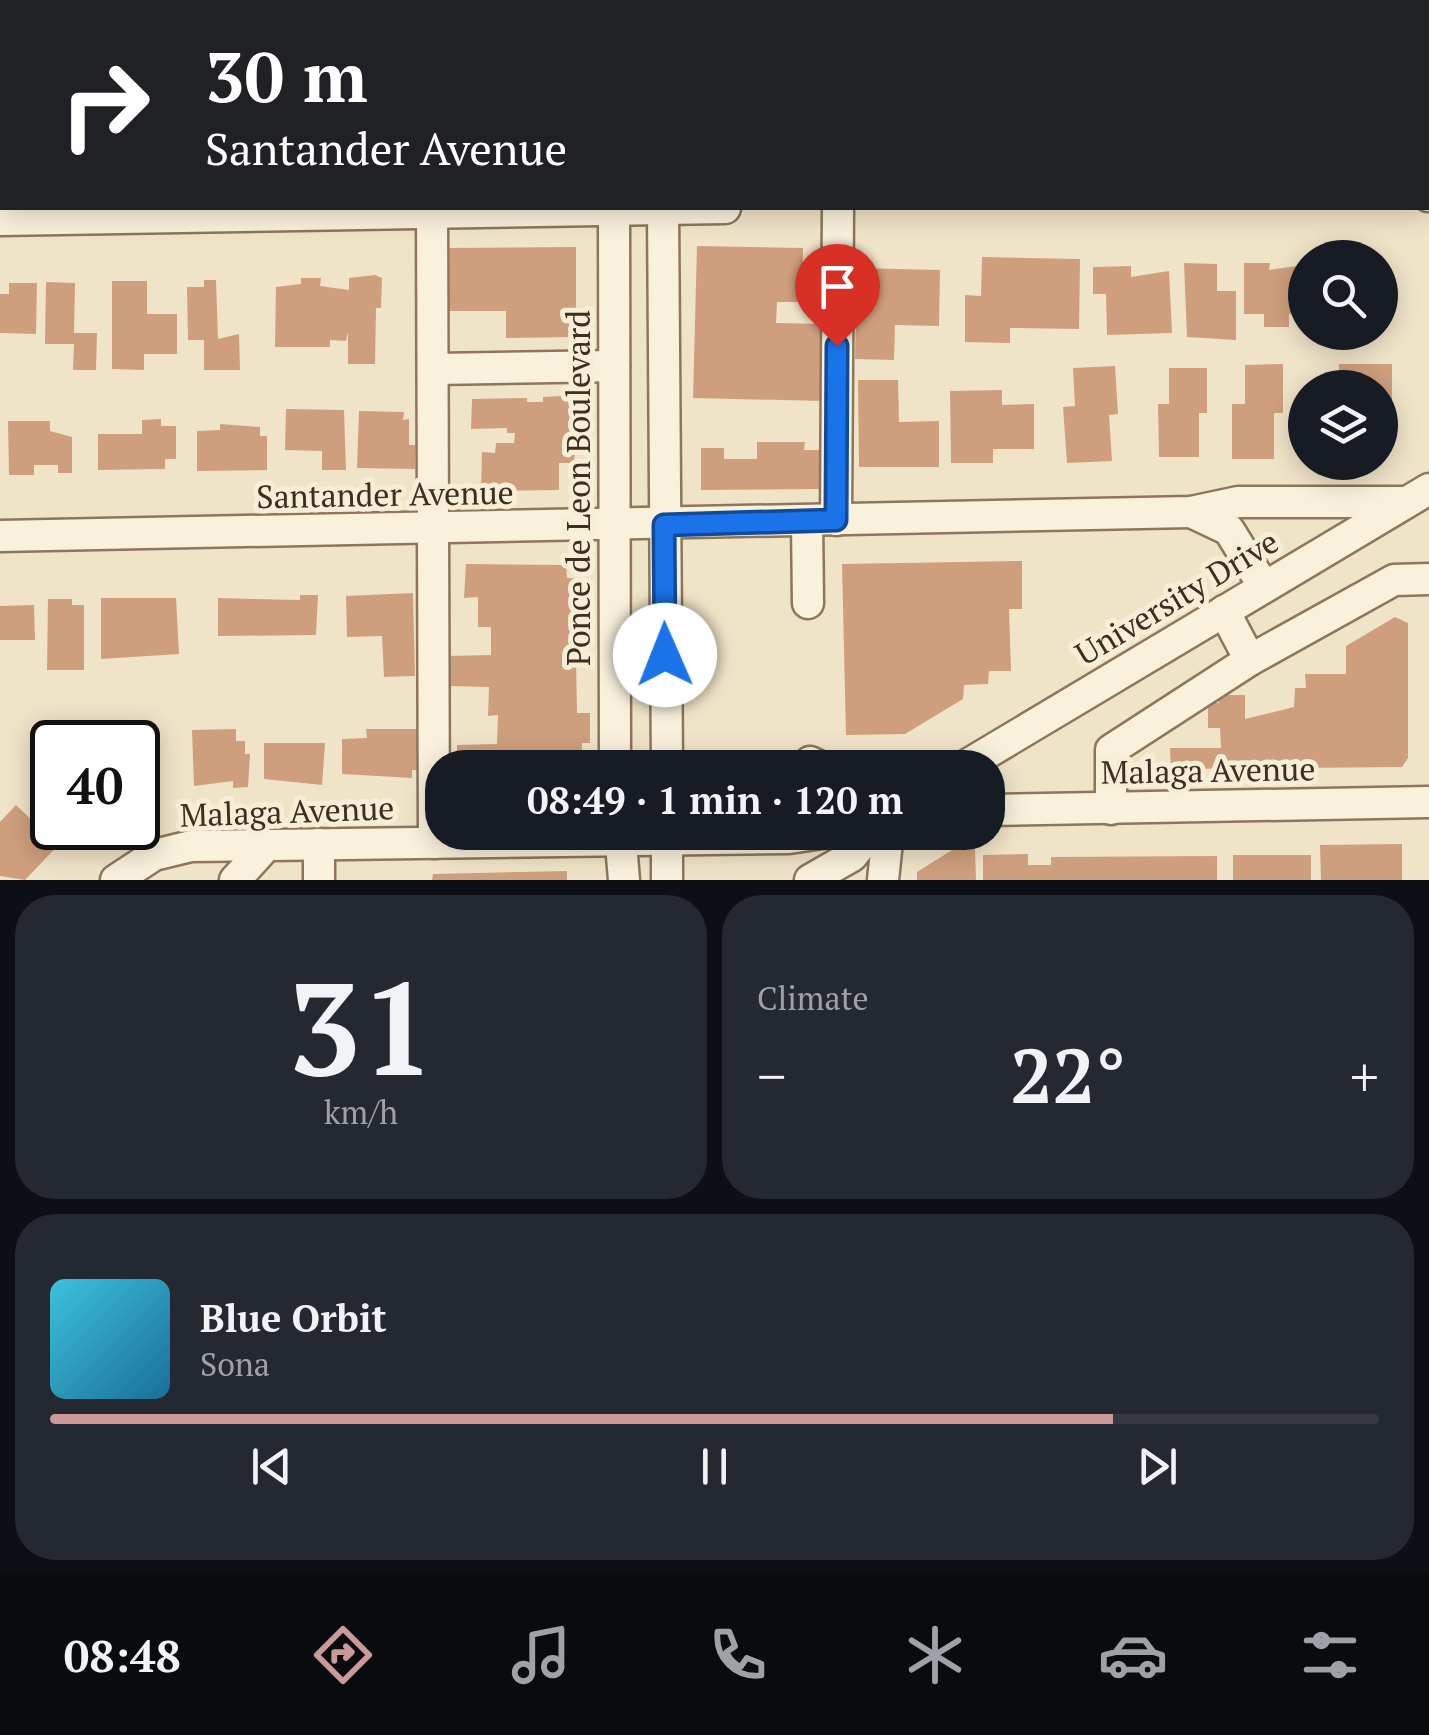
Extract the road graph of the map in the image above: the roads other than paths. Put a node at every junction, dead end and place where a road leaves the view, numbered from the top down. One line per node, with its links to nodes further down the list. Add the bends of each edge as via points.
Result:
1 (432, 210): 5 (street); 7 (street)
2 (614, 210): 6 (street, Ponce de Leon Boulevard)
3 (663, 210): 11 (street)
4 (838, 210): 10 (street)
5 (0, 220)
6 (614, 366): 7 (street); 12 (street, Ponce de Leon Boulevard)
7 (434, 369): 13 (street)
8 (1417, 496): 9 (street, Santander Avenue, via 1238,502); 16 (street, University Drive)
9 (1191, 512): 10 (street, Santander Avenue); 16 (street, via 1229,530)
10 (822, 520): 11 (street, Santander Avenue); 17 (street)
11 (664, 525): 12 (street, Santander Avenue); 22 (street)
12 (614, 526): 13 (street, Santander Avenue); 21 (street, Ponce de Leon Boulevard)
13 (432, 529): 14 (street, Santander Avenue); 20 (street)
14 (0, 536)
15 (1429, 579): 19 (street, via 1394,580)
16 (1264, 586): 18 (street, University Drive)
17 (808, 603)
18 (1224, 611): 19 (street); 23 (street, University Drive)
19 (1250, 660): 25 (street, via 1111,750)
20 (433, 750)
21 (615, 750)
22 (666, 750)
23 (992, 750)
24 (1429, 802): 25 (street, Malaga Avenue)
25 (1112, 808): 26 (street, Malaga Avenue)
26 (1005, 810)
27 (425, 843): 28 (street, Malaga Avenue)
28 (319, 844): 29 (street, Malaga Avenue); 37 (street)
29 (267, 845): 35 (street, Malaga Avenue, via 177,848); 36 (street)
30 (622, 850): 38 (street)
31 (667, 850): 39 (street)
32 (857, 850): 34 (street)
33 (886, 850): 40 (street)
34 (819, 878)
35 (116, 880)
36 (235, 880)
37 (319, 880)
38 (624, 880)
39 (667, 880)
40 (883, 880)

